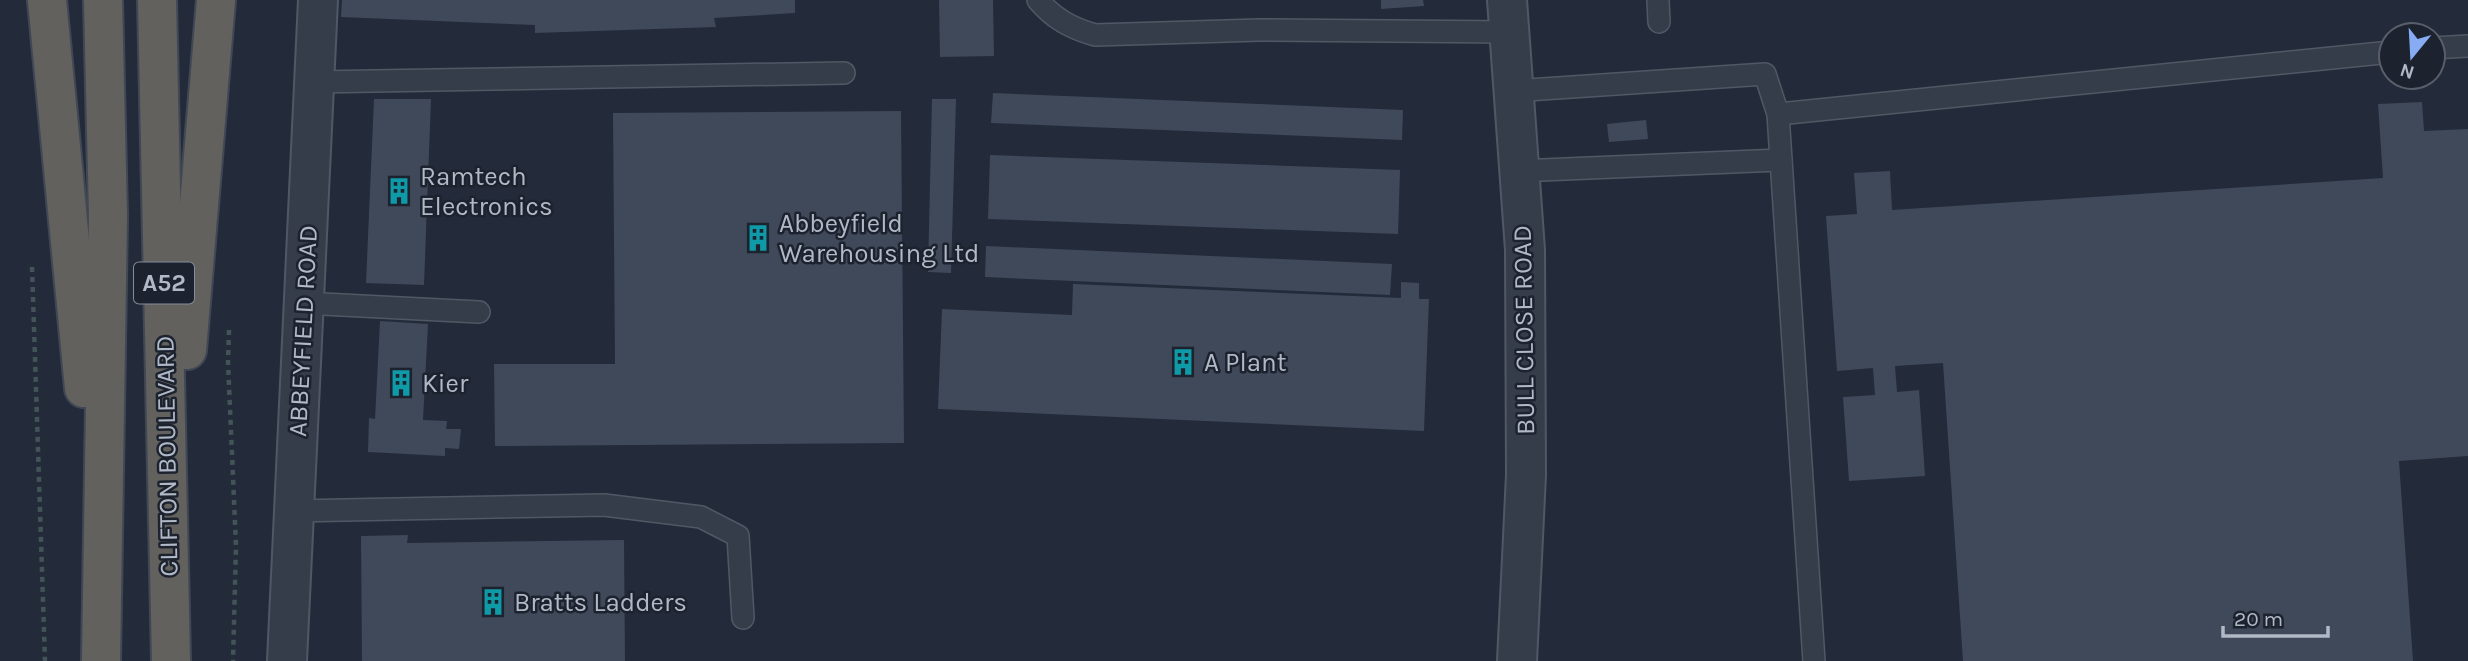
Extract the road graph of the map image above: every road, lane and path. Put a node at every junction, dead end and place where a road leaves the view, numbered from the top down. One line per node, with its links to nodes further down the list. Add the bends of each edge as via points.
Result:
1 (47, 0): 24 (highway)
2 (103, 0): 24 (highway, A52, via 108,216)
3 (157, 0): 25 (highway, CLIFTON BOULEVARD / A52)
4 (216, 0): 25 (highway)
5 (318, 0): 14 (street, ABBEYFIELD ROAD)
6 (1038, 0): 8 (lane, via 1050,15 1095,35)
7 (1658, 0): 9 (lane)
8 (1508, 16): 15 (street, BULL CLOSE ROAD)
9 (1659, 22)
10 (2468, 46): 11 (lane)
11 (2447, 47)
12 (2377, 53): 16 (lane)
13 (844, 73): 14 (lane)
14 (314, 82): 20 (street, ABBEYFIELD ROAD)
15 (1513, 91): 16 (lane, via 1765,74); 18 (street, BULL CLOSE ROAD)
16 (1778, 114): 17 (lane)
17 (1781, 160): 18 (lane); 33 (lane)
18 (1519, 171): 32 (street, BULL CLOSE ROAD, via 1525,250 1525,475)
19 (32, 265): 27 (path)
20 (303, 303): 21 (lane); 23 (street, ABBEYFIELD ROAD)
21 (479, 312)
22 (229, 325): 30 (path, via 236,546)
23 (294, 511): 26 (lane, via 604,505 701,517 738,536); 31 (street, ABBEYFIELD ROAD)
24 (101, 565): 28 (highway, A52)
25 (170, 567): 29 (highway, CLIFTON BOULEVARD / A52)
26 (743, 618)
27 (45, 661)
28 (101, 661)
29 (171, 661)
30 (233, 661)
31 (286, 661)
32 (1517, 661)
33 (1814, 661)

